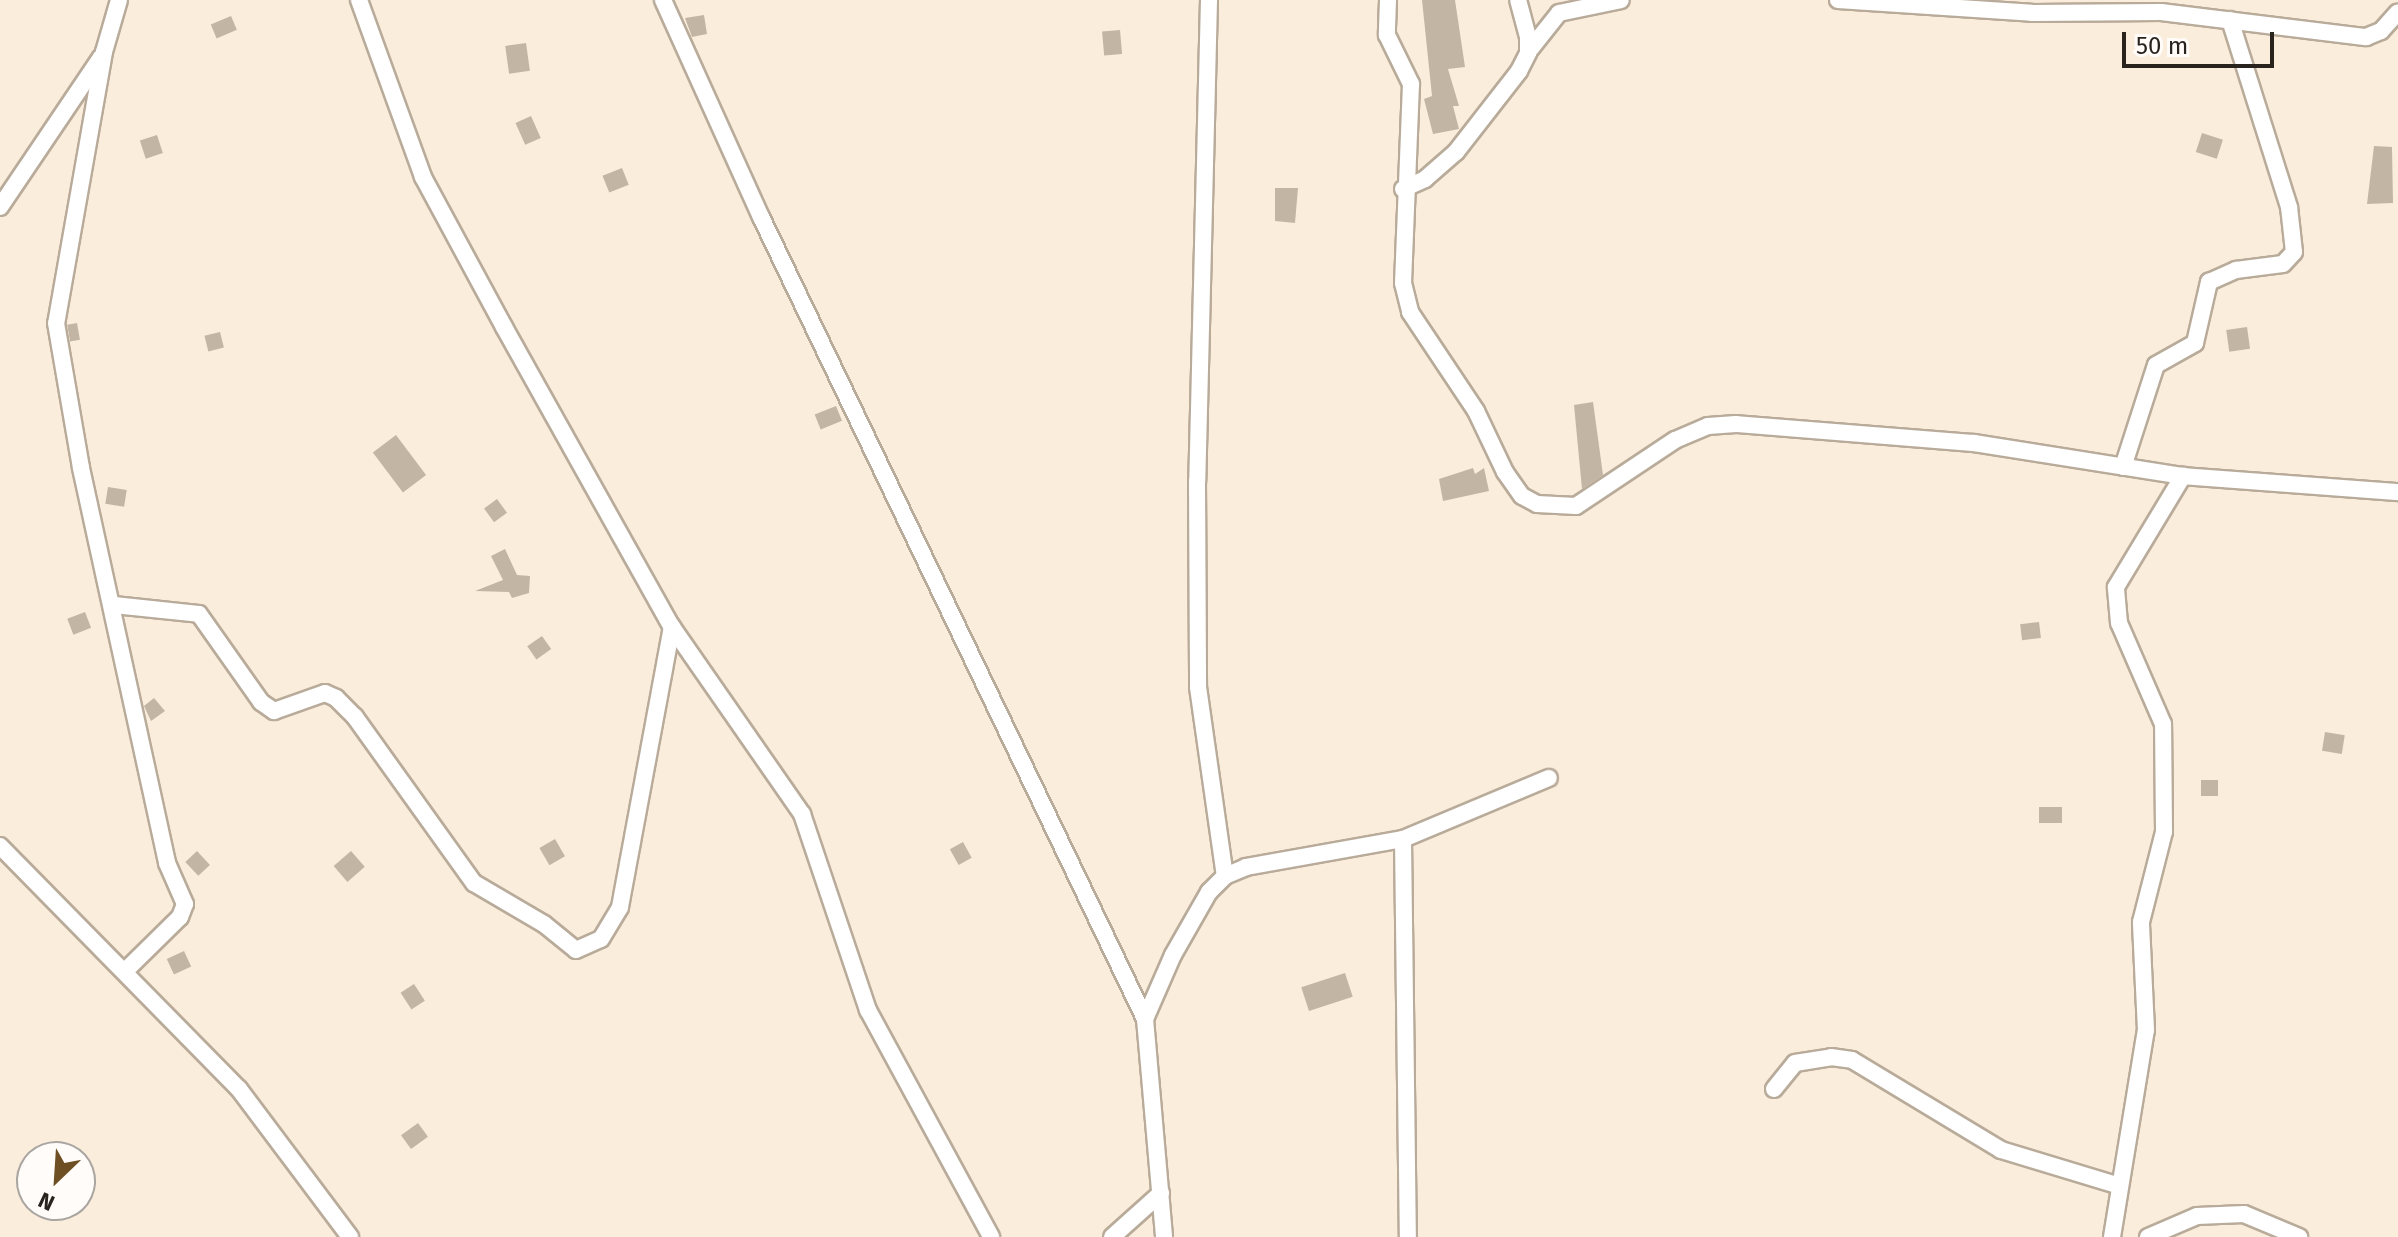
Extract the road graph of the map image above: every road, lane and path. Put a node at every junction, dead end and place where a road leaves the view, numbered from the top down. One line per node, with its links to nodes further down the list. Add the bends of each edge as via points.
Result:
1 (119, 0): 12 (street)
2 (359, 0): 20 (street, via 423,177)
3 (663, 0): 26 (street)
4 (1209, 0): 24 (street, via 1197,482 1198,687)
5 (1388, 0): 14 (street, via 1387,35 1411,84)
6 (1518, 0): 13 (street)
7 (1621, 0): 9 (street)
8 (1838, 0): 11 (street)
9 (1569, 4): 13 (street, via 1549,20)
10 (2398, 12): 11 (street, via 2381,31 2366,37)
11 (2230, 20): 16 (street, via 2289,207 2294,252 2283,264 2236,270 2209,282 2195,343 2156,365)
12 (104, 52): 15 (street); 19 (street, via 56,323 81,468)
13 (1528, 53): 14 (street, via 1456,152 1425,179)
14 (1403, 189): 16 (street, via 1403,283 1410,312 1476,411 1505,472 1522,496 1537,504 1576,506 1675,440 1708,426 1736,424 1974,443)
15 (0, 207)
16 (2123, 467): 17 (street)
17 (2183, 476): 18 (street); 28 (street, via 2116,587 2119,623 2163,724 2164,816 2161,851 2141,922 2148,999 2143,1056)
18 (2398, 492)
19 (114, 605): 20 (street, via 199,614 261,702 274,711 325,693 336,698 474,883 544,924 576,950 601,939 620,907); 25 (street, via 167,863 185,904 180,917)
20 (672, 627): 31 (street, via 802,814 868,1010)
21 (1549, 778): 22 (street)
22 (1403, 839): 24 (street, via 1246,867); 34 (street)
23 (0, 846): 25 (street)
24 (1225, 876): 26 (street, via 1209,892 1173,955)
25 (124, 972): 30 (street, via 239,1089)
26 (1145, 1019): 29 (street)
27 (1774, 1089): 28 (street, via 1795,1063 1831,1057 1852,1060 1950,1124 2001,1150)
28 (2117, 1185): 35 (street)
29 (1161, 1193): 32 (street); 33 (street)
30 (350, 1237)
31 (991, 1237)
32 (1112, 1237)
33 (1164, 1237)
34 (1408, 1237)
35 (2112, 1237)
36 (2148, 1237): 37 (street, via 2197,1216 2244,1214)
37 (2299, 1237)

